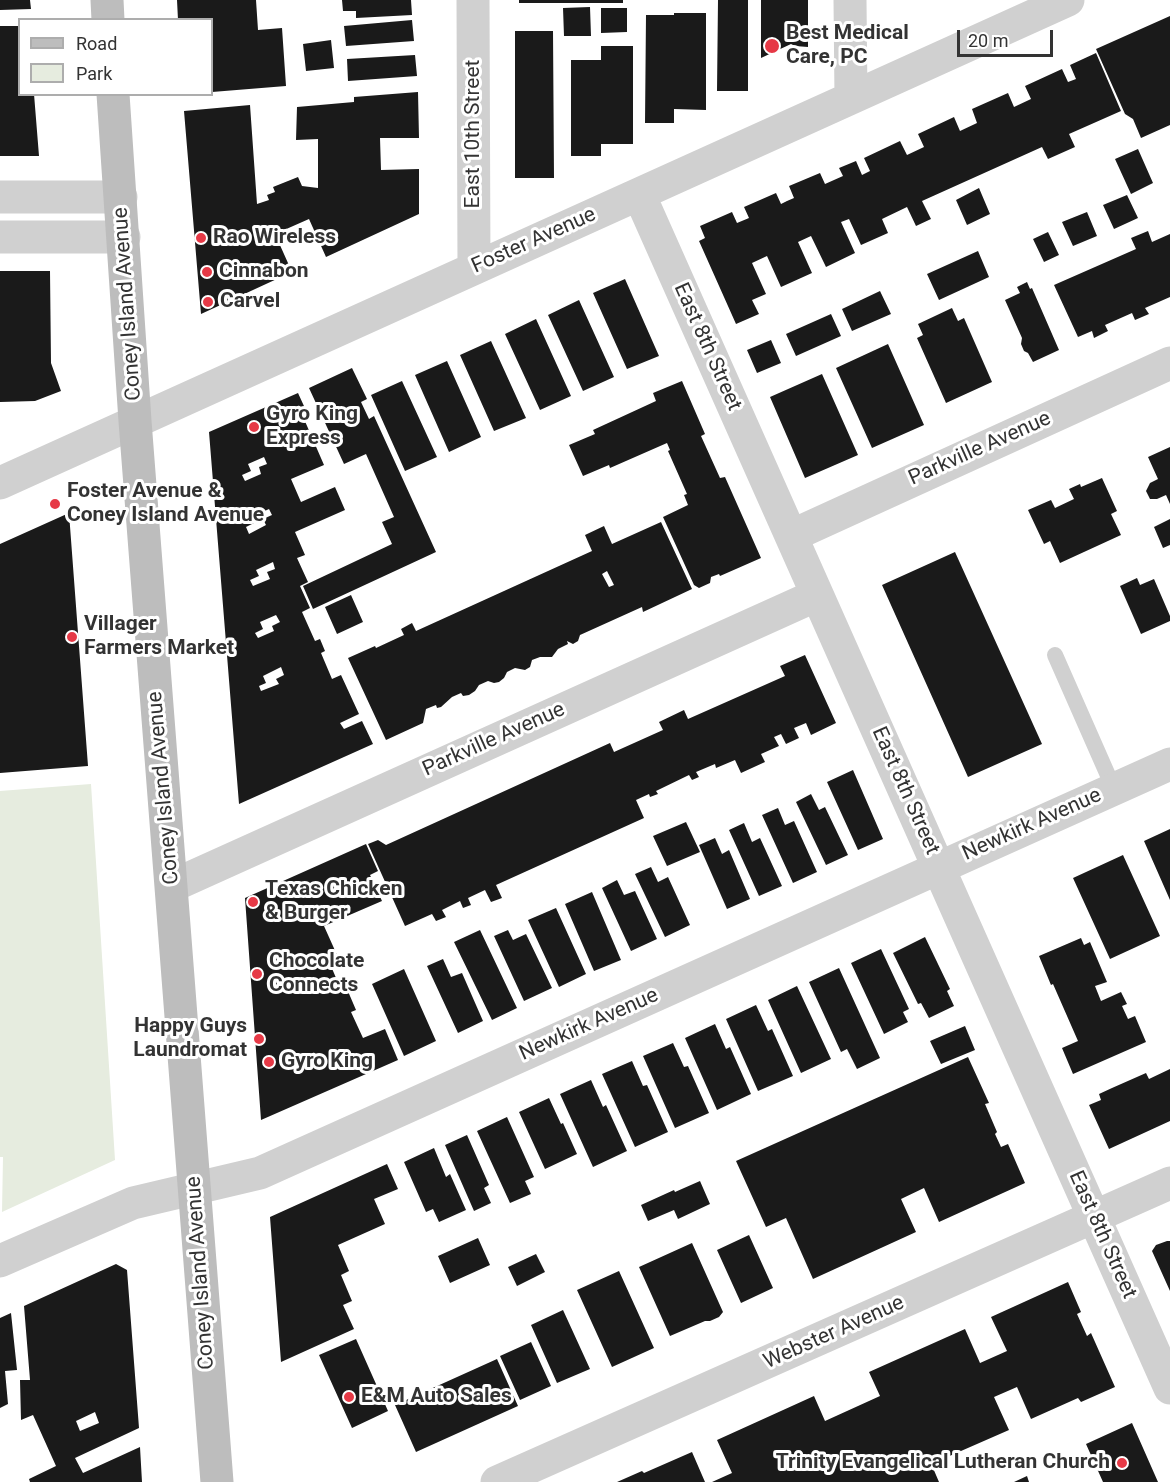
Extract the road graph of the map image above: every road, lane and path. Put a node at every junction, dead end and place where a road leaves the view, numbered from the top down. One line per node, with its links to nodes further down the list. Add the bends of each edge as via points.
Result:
1 (106, 0): 5 (main road)
2 (473, 0): 13 (street, East 10th Street)
3 (850, 0): 7 (street)
4 (1068, 0): 7 (street, Foster Avenue)
5 (108, 18)
6 (113, 96): 10 (main road, Coney Island Avenue)
7 (850, 98): 8 (street, Foster Avenue)
8 (639, 194): 13 (street, Foster Avenue); 17 (street, East 8th Street)
9 (0, 197): 10 (street)
10 (121, 197): 12 (main road, Coney Island Avenue)
11 (0, 237): 12 (street)
12 (124, 237): 15 (main road, Coney Island Avenue)
13 (474, 268): 15 (street, Foster Avenue)
14 (1170, 363): 17 (street, Parkville Avenue)
15 (135, 421): 16 (street, Foster Avenue); 23 (main road, Coney Island Avenue)
16 (0, 483)
17 (791, 536): 18 (street, East 8th Street)
18 (817, 595): 22 (street, East 8th Street); 23 (street, Parkville Avenue)
19 (1055, 655): 21 (lane)
20 (1170, 764): 21 (street, Newkirk Avenue)
21 (1114, 789): 22 (street, Newkirk Avenue)
22 (938, 867): 25 (street, Newkirk Avenue, via 260,1173); 26 (street, East 8th Street)
23 (172, 886): 25 (main road, Coney Island Avenue)
24 (1170, 1183): 26 (street, Webster Avenue)
25 (195, 1188): 27 (street, Newkirk Avenue, via 133,1203); 29 (main road, Coney Island Avenue)
26 (1094, 1216): 28 (street, East 8th Street); 30 (street, Webster Avenue)
27 (0, 1261)
28 (1170, 1388)
29 (217, 1482)
30 (497, 1482)

